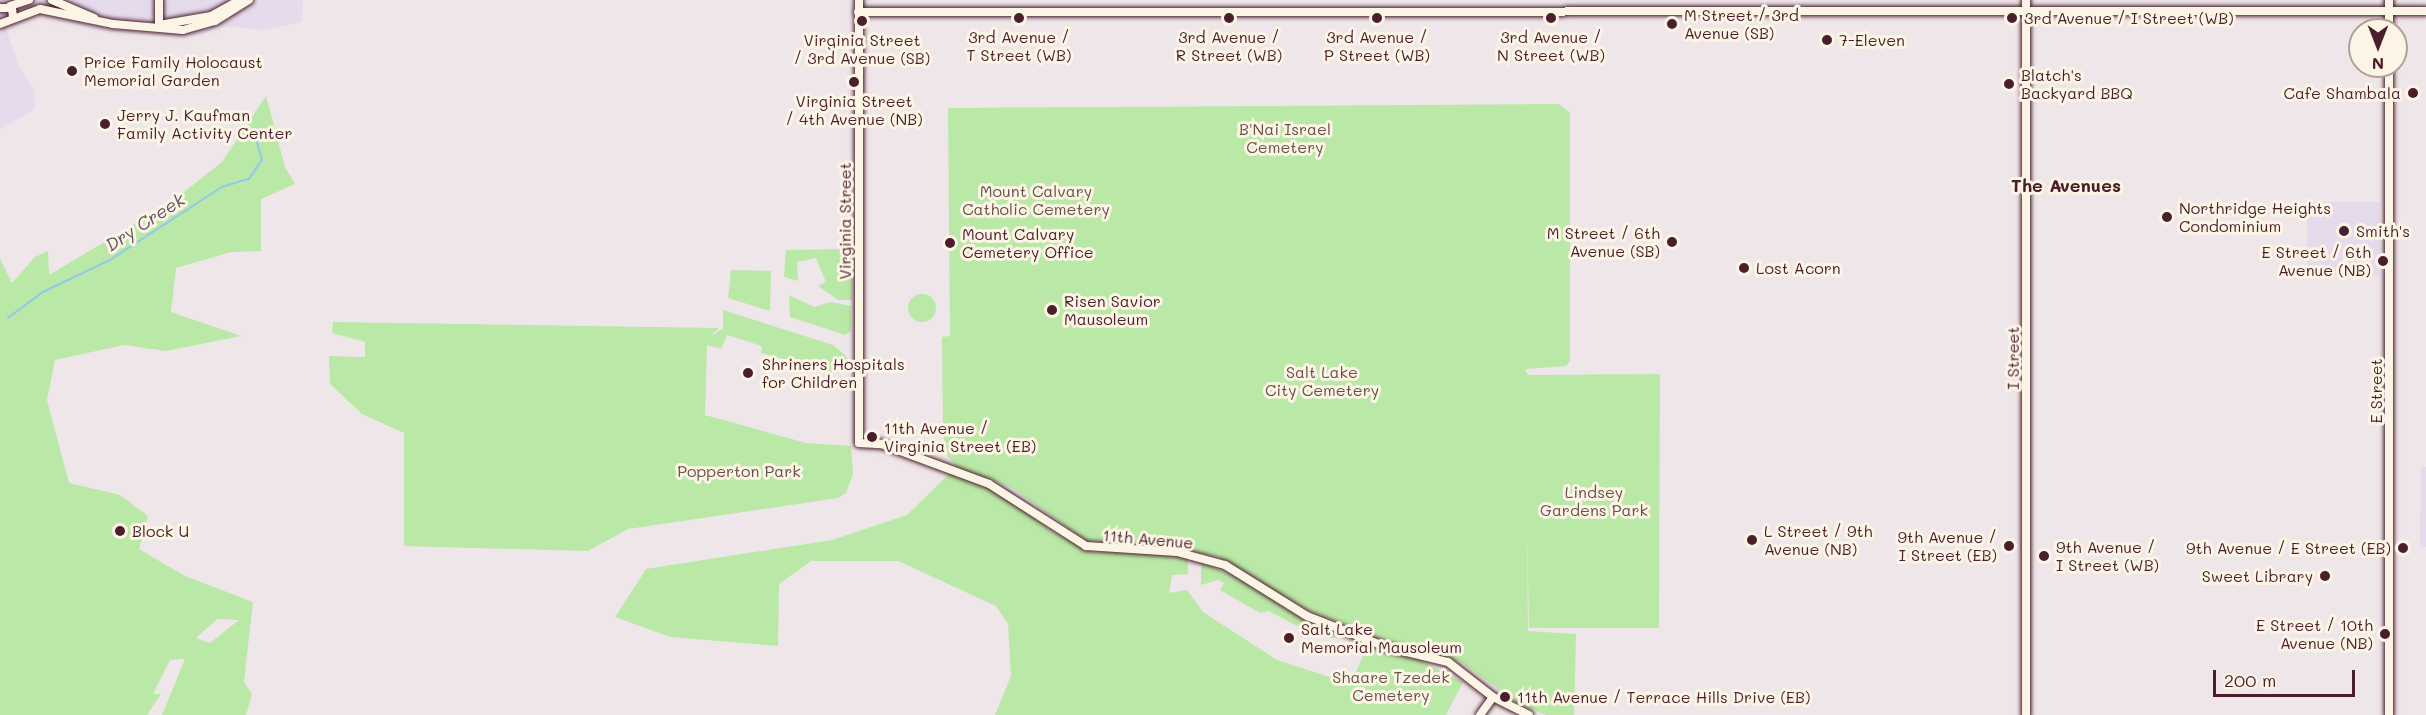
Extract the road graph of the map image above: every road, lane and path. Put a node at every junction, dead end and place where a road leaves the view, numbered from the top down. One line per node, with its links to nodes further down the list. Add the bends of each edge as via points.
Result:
1 (29, 0): 14 (street)
2 (52, 0): 16 (street)
3 (159, 0): 17 (street)
4 (240, 0): 17 (street, via 204,18)
5 (249, 0): 17 (street, via 199,27 169,30)
6 (859, 0): 12 (street, Virginia Street)
7 (2026, 0): 13 (street, I Street)
8 (2389, 0): 10 (street)
9 (0, 8): 14 (street)
10 (2389, 11): 11 (street); 13 (street); 15 (street)
11 (2426, 11)
12 (858, 12): 13 (street); 19 (street, Virginia Street)
13 (2026, 12): 23 (street, I Street)
14 (7, 16): 16 (street, via 40,9)
15 (2389, 18)
16 (98, 20): 17 (street)
17 (159, 26)
18 (2389, 78): 24 (street, E Street)
19 (859, 443): 20 (street, 11th Avenue, via 881,444 989,484 1086,546 1177,552 1225,565 1307,616 1386,647 1448,662)
20 (1493, 697): 21 (street); 22 (street, 11th Avenue)
21 (1480, 715)
22 (1529, 715)
23 (2026, 715)
24 (2389, 715)

